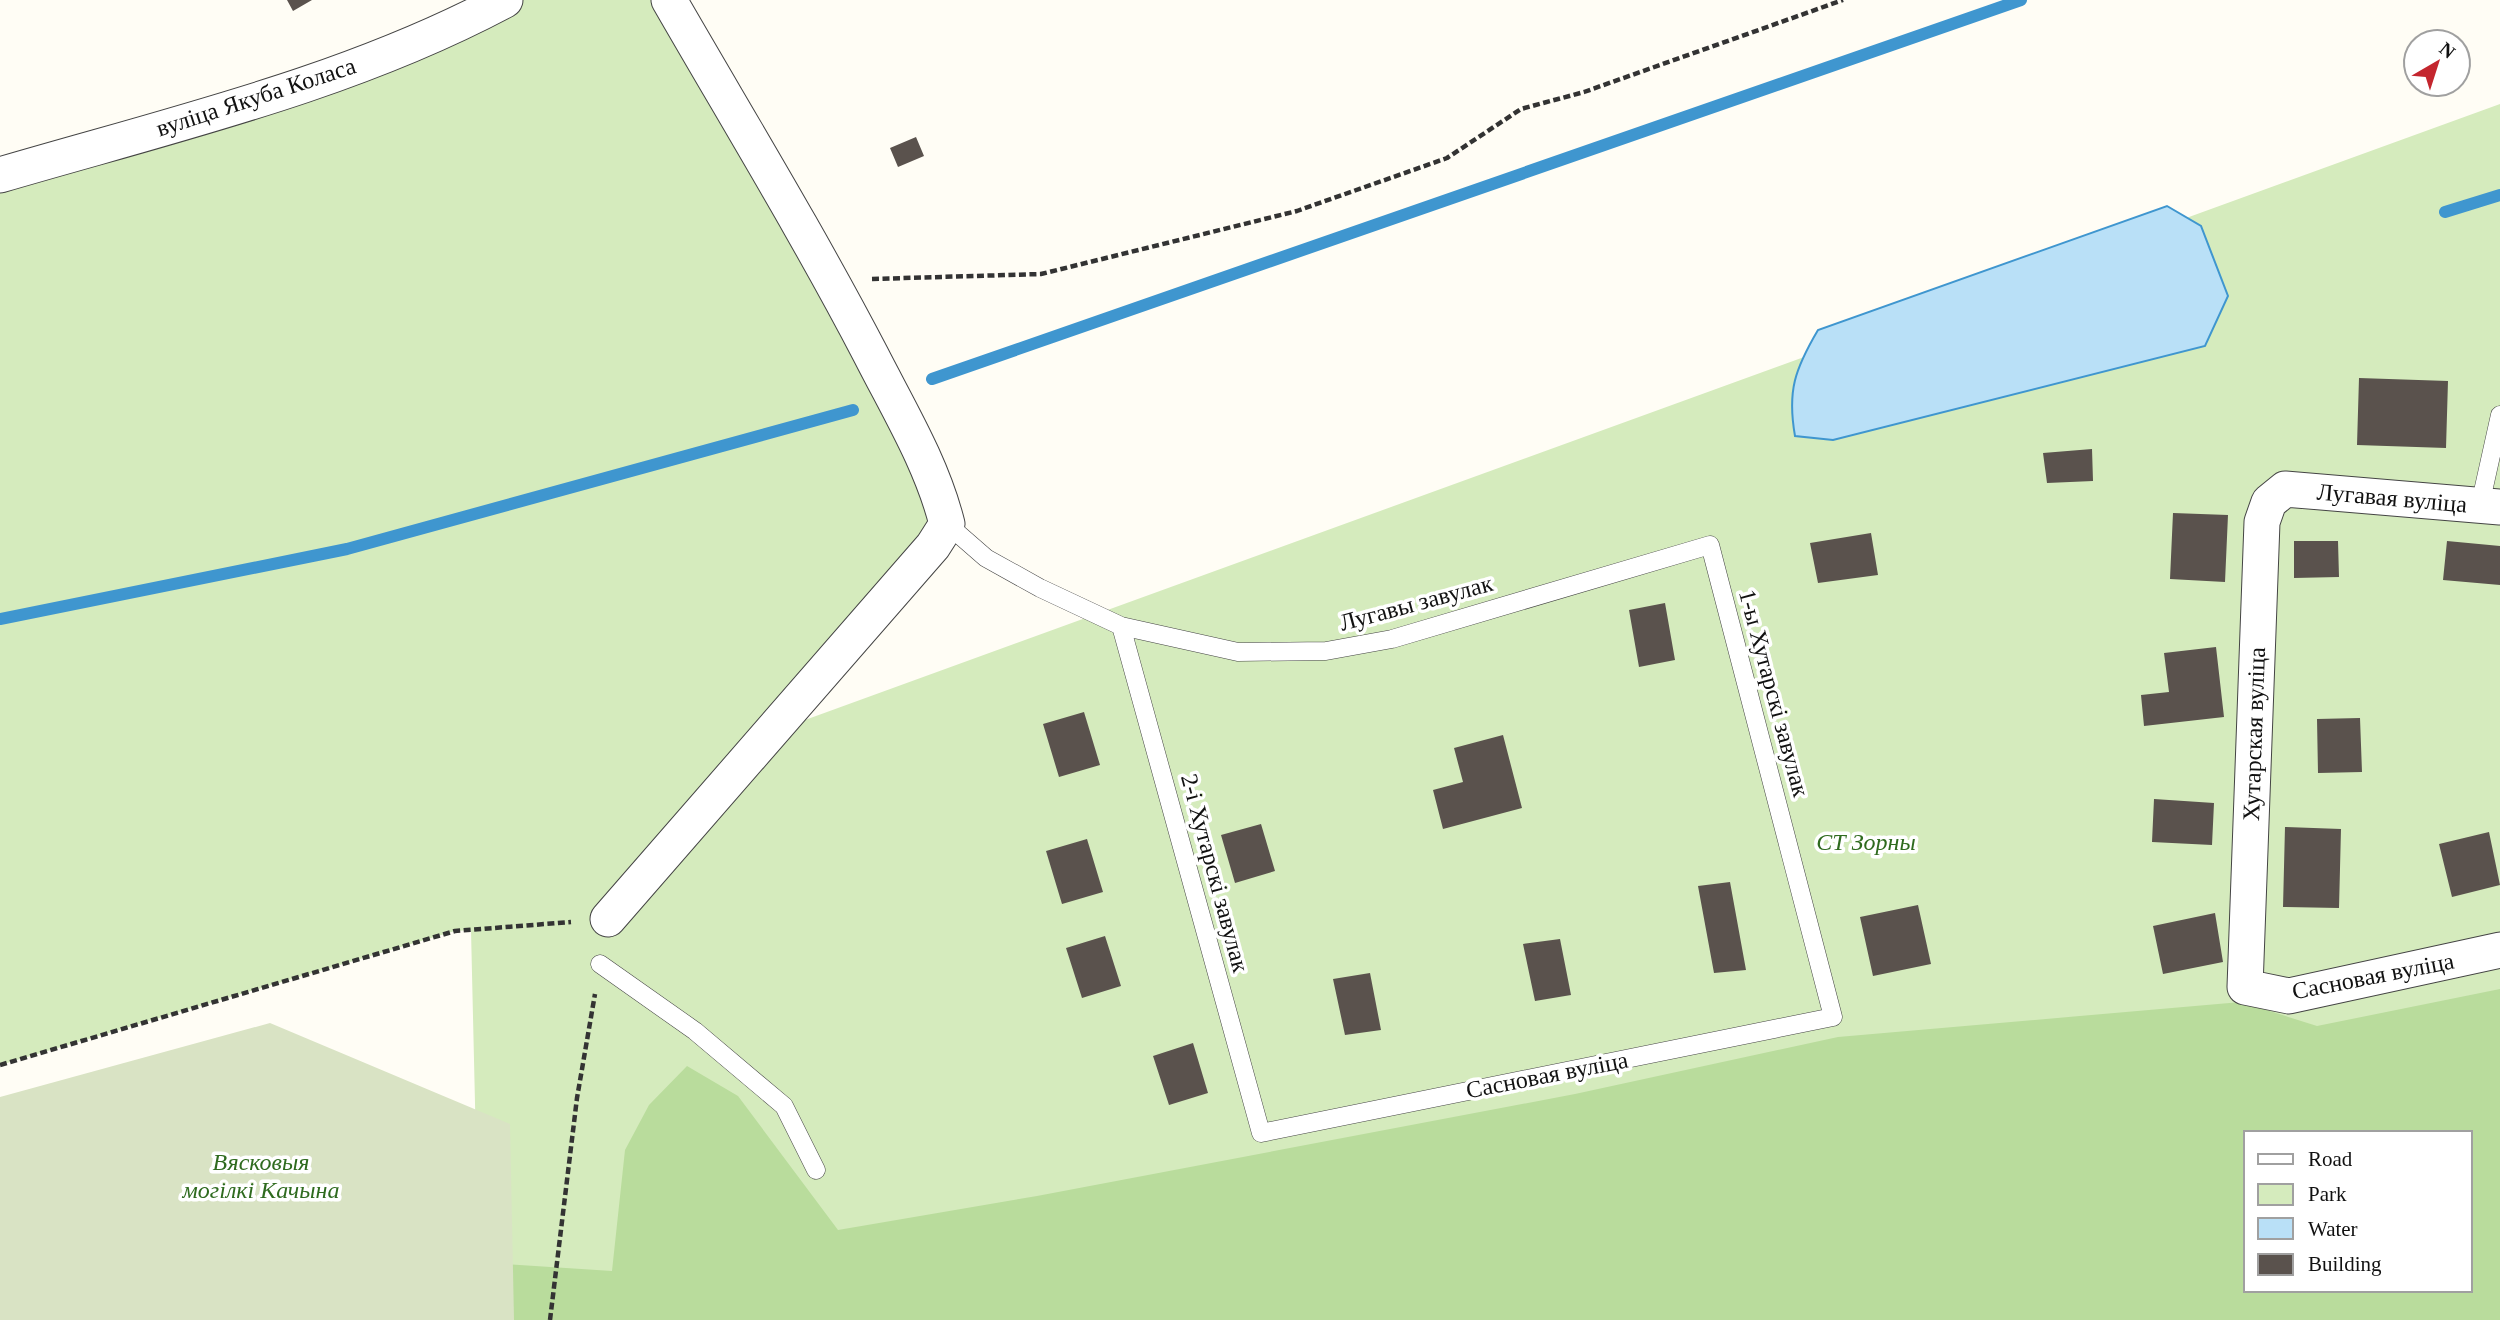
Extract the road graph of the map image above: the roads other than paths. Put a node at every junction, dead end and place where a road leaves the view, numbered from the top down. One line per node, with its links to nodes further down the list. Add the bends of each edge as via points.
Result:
1 (505, 0): 3 (street, вуліца Якуба Коласа, via 432,37 295,88)
2 (669, 0): 7 (street, via 832,280 919,449)
3 (0, 175)
4 (2500, 415): 6 (lane)
5 (2285, 489): 6 (street, Лугавая вуліца); 13 (street, Хутарская вуліца, via 2269,502 2262,522)
6 (2490, 506)
7 (947, 524): 9 (lane, Лугавы завулак, via 986,558); 10 (street, via 933,546)
8 (1710, 545): 9 (lane, Лугавы завулак, via 1392,639 1326,651 1238,652); 14 (lane, 1-ы Хутарскі завулак)
9 (1121, 626): 15 (lane, 2-і Хутарскі завулак)
10 (608, 919)
11 (2500, 950): 13 (street, Сасновая вуліца, via 2289,996)
12 (600, 964): 16 (lane, via 695,1031 784,1106)
13 (2245, 987)
14 (1833, 1017): 15 (lane, Сасновая вуліца)
15 (1261, 1133)
16 (816, 1170)

